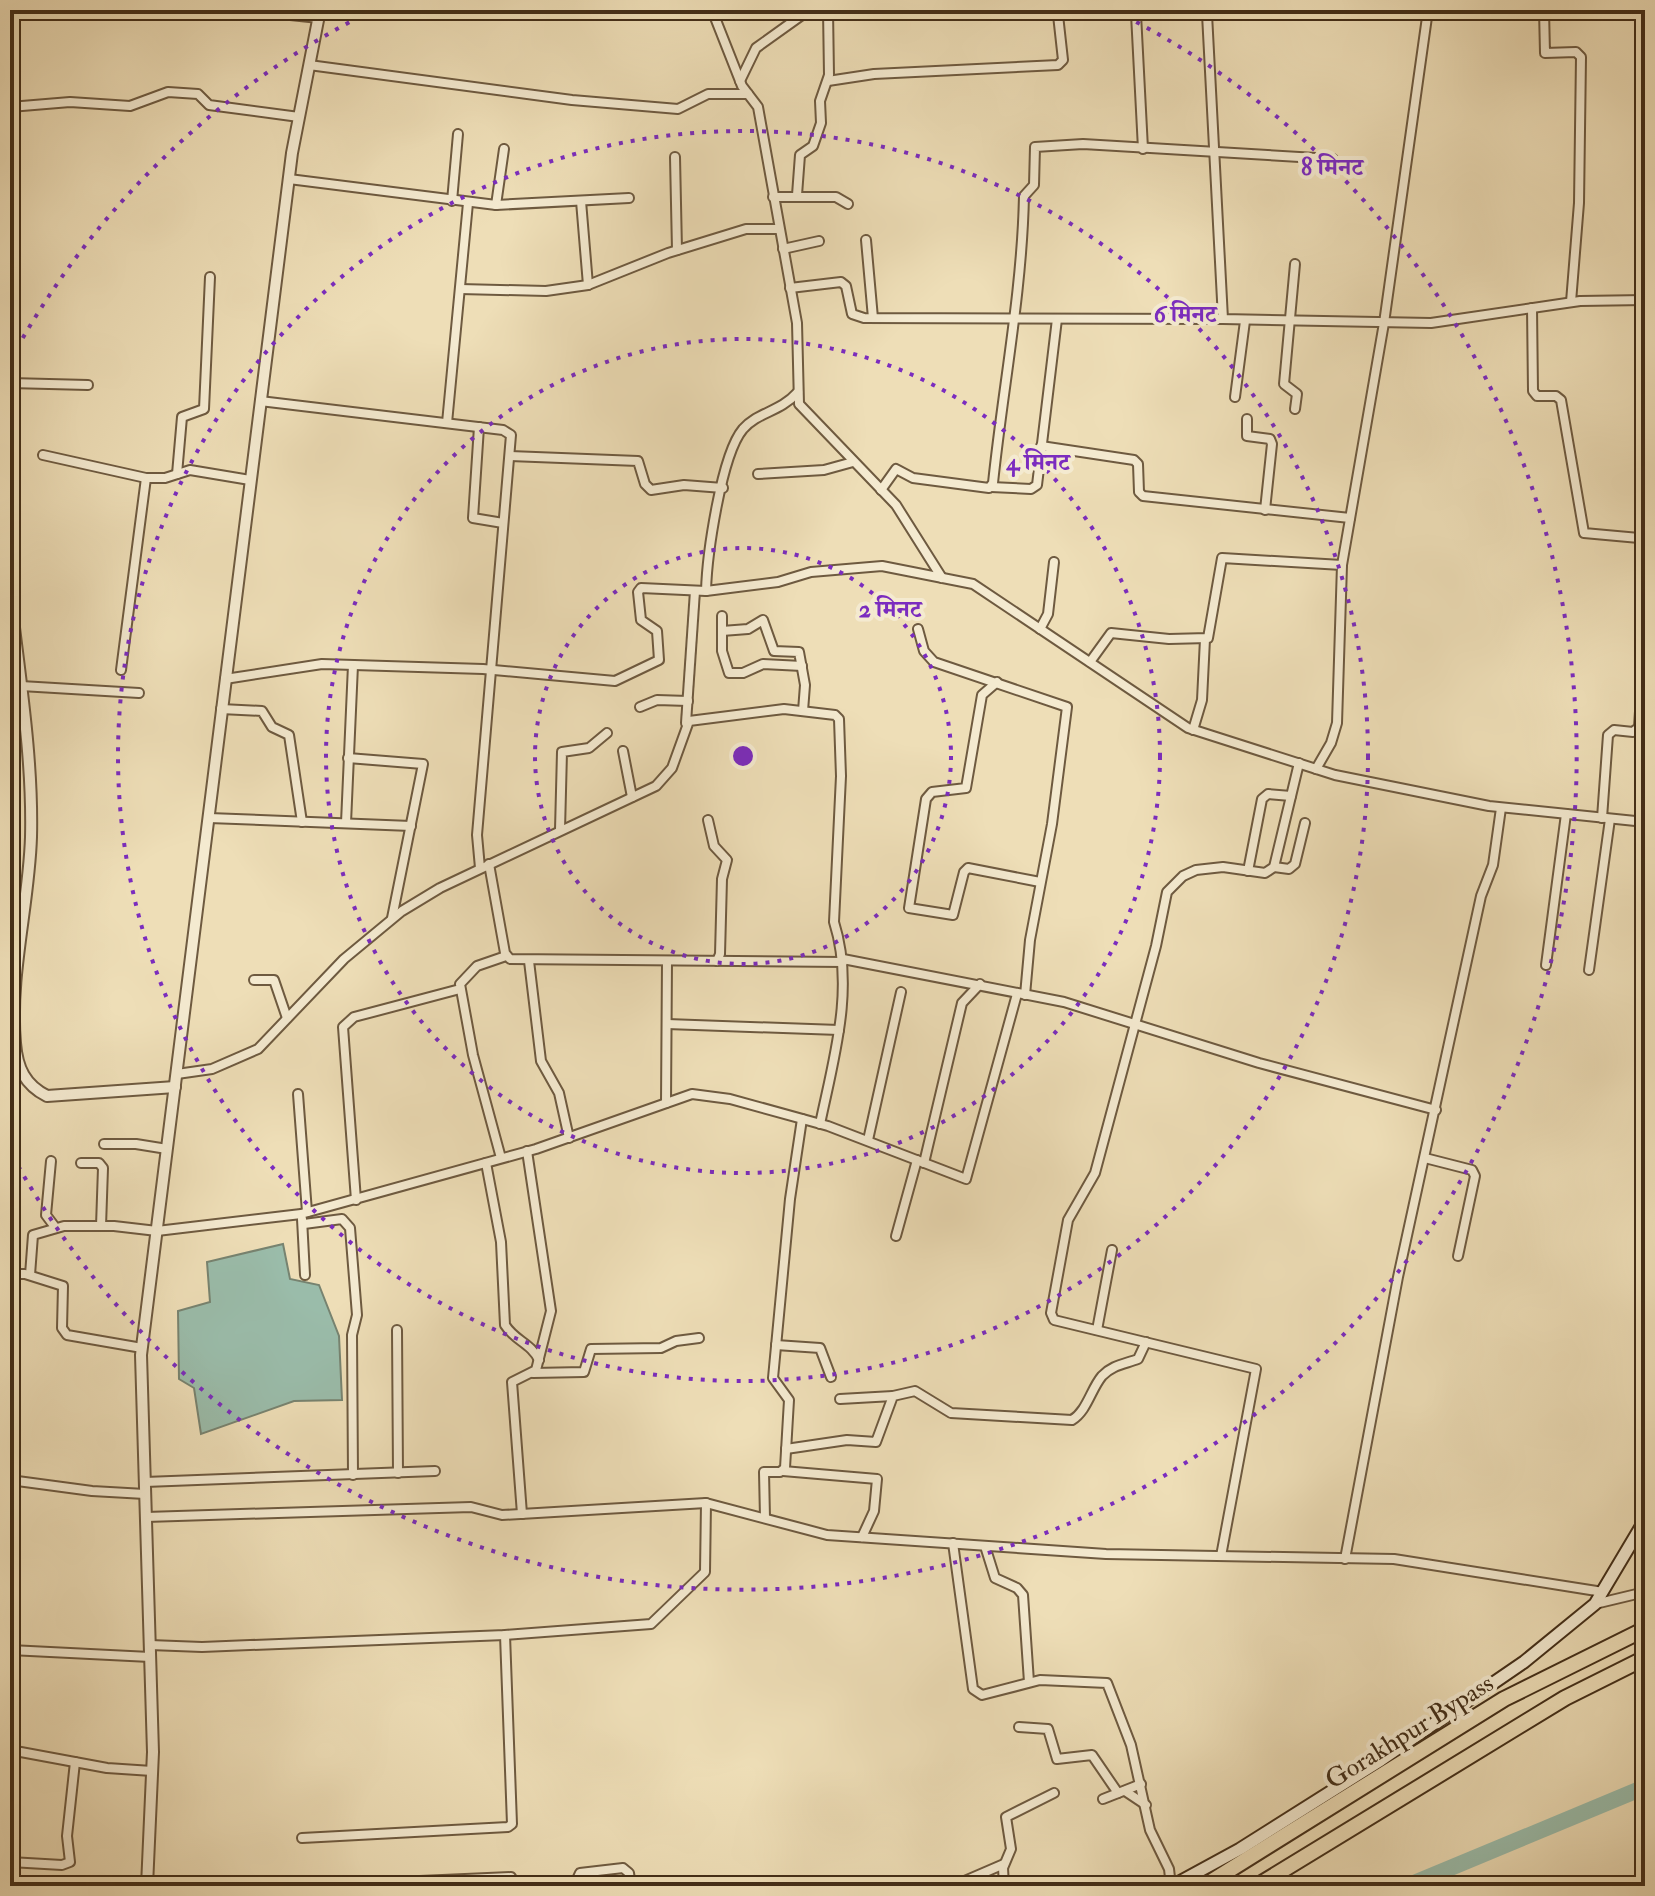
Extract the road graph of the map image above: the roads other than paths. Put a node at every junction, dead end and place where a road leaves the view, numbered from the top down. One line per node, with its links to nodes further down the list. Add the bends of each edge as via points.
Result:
1 (56, 10): 2 (street)
2 (71, 10)
3 (243, 10): 13 (street)
4 (712, 10): 18 (street)
5 (809, 10): 18 (street, via 756,48)
6 (828, 10): 19 (street)
7 (909, 10): 11 (street)
8 (1228, 10): 15 (street)
9 (1428, 10): 57 (street)
10 (1544, 10): 49 (street, via 1545,53 1576,52 1581,57)
11 (946, 11): 16 (street)
12 (1166, 12): 14 (street); 15 (street)
13 (319, 14): 17 (street)
14 (1136, 14): 16 (street); 25 (street)
15 (1207, 14): 26 (street)
16 (1058, 15): 19 (street, via 1063,60 1058,65)
17 (309, 65): 20 (street, via 678,109 708,94); 22 (street)
18 (740, 81): 20 (street)
19 (828, 81): 30 (street, via 813,146 800,155)
20 (748, 94): 31 (street, via 758,107)
21 (10, 107): 22 (street, via 70,102 130,106 168,92 198,94 209,105)
22 (299, 117): 29 (street)
23 (458, 134): 33 (street)
24 (504, 149): 37 (street)
25 (1143, 149): 26 (street); 52 (street, via 1035,147 1034,185 1024,196)
26 (1214, 154): 28 (street); 54 (street)
27 (675, 157): 42 (street)
28 (1333, 159)
29 (289, 179): 33 (street); 62 (street)
30 (797, 195): 31 (street); 36 (street, via 836,197)
31 (773, 197): 38 (street)
32 (629, 198): 34 (street)
33 (452, 201): 35 (street)
34 (581, 201): 37 (street); 45 (street)
35 (468, 203): 37 (street); 47 (street)
36 (848, 204)
37 (496, 205)
38 (779, 229): 41 (street); 42 (street, via 746,229)
39 (866, 240): 51 (street)
40 (819, 241): 41 (street)
41 (783, 249): 46 (street)
42 (677, 250): 45 (street)
43 (1295, 264): 56 (street)
44 (210, 277): 71 (street, via 204,409 182,417)
45 (588, 285): 47 (street, via 546,291)
46 (790, 288): 51 (street, via 841,282 852,314); 60 (street, via 797,323)
47 (460, 289): 65 (street)
48 (1645, 300): 49 (street)
49 (1571, 302): 50 (street)
50 (1532, 308): 57 (street, via 1468,320); 81 (street, via 1533,391 1561,400 1584,533)
51 (873, 318): 52 (street)
52 (1016, 319): 53 (street); 75 (street)
53 (1057, 319): 54 (street); 67 (street)
54 (1223, 319): 55 (street)
55 (1245, 321): 56 (street); 61 (street)
56 (1292, 323): 57 (street); 63 (street, via 1284,384 1297,394)
57 (1384, 323): 79 (street)
58 (10, 383): 59 (street)
59 (88, 385)
60 (798, 391): 70 (street, via 804,413); 76 (street, via 782,408 742,430)
61 (1235, 397)
62 (260, 401): 65 (street); 74 (street)
63 (1295, 409)
64 (1247, 419): 78 (street, via 1247,436 1270,439 1272,444)
65 (447, 423): 66 (street)
66 (479, 427): 69 (street, via 508,431); 80 (street, via 473,518)
67 (1041, 446): 75 (street, via 1034,487); 78 (street, via 1134,460 1143,496)
68 (43, 455): 73 (street)
69 (510, 456): 76 (street, via 638,461 651,490 684,485); 80 (street)
70 (853, 462): 72 (street, via 824,470); 77 (street)
71 (177, 474): 73 (street); 74 (street, via 190,470)
72 (758, 474)
73 (146, 478): 97 (street)
74 (250, 480): 99 (street)
75 (991, 487): 77 (street, via 913,478 896,469)
76 (723, 488): 86 (street, via 708,546)
77 (881, 490): 84 (street)
78 (1265, 510): 79 (street)
79 (1350, 518): 83 (street)
80 (503, 523): 98 (street)
81 (1645, 542)
82 (1054, 562): 90 (street, via 1048,614)
83 (1342, 565): 93 (street, via 1222,558 1210,635); 115 (street, via 1337,723)
84 (942, 578): 86 (street, via 882,566 811,572); 90 (street, via 973,584)
85 (695, 591): 86 (street); 98 (street, via 638,590 641,620 657,631 661,653 655,664 619,681); 105 (street)
86 (706, 591)
87 (10, 594): 101 (street)
88 (722, 616): 91 (street)
89 (918, 629): 100 (street, via 924,651 934,662)
90 (1040, 629): 94 (street)
91 (722, 631): 96 (street, via 748,629 763,620 772,649 799,652); 96 (street, via 729,673 763,664)
92 (1645, 634): 121 (street, via 1639,727 1608,735)
93 (1205, 639): 94 (street, via 1111,633); 110 (street, via 1202,700)
94 (1090, 662): 110 (street)
95 (353, 665): 98 (street); 99 (street, via 322,664); 113 (street)
96 (802, 666): 108 (street)
97 (121, 670)
98 (491, 670): 129 (street, via 477,835)
99 (225, 679): 107 (street)
100 (997, 682): 132 (street, via 1067,707); 132 (street, via 982,695 966,788 932,792 926,799 909,908 953,915 968,868)
101 (21, 686): 102 (street); 104 (street)
102 (139, 693)
103 (10, 699): 104 (street)
104 (22, 699): 134 (street, via 31,836)
105 (688, 701): 106 (street, via 657,700); 109 (street)
106 (640, 707)
107 (221, 709): 120 (street); 123 (street, via 262,711 272,727 291,737)
108 (803, 711): 109 (street, via 784,709); 137 (street, via 839,719 834,922)
109 (686, 724): 117 (street, via 666,778)
110 (1193, 730): 114 (street)
111 (607, 733): 128 (street, via 589,748 562,752)
112 (623, 751): 117 (street)
113 (348, 758): 125 (street); 127 (street, via 423,764)
114 (1299, 763): 115 (street); 116 (street)
115 (1316, 769): 118 (street)
116 (1291, 796): 130 (street); 131 (street, via 1268,794 1262,799)
117 (632, 797): 128 (street)
118 (1501, 808): 119 (street); 156 (street)
119 (1566, 814): 121 (street); 141 (street)
120 (209, 818): 123 (street); 152 (street)
121 (1606, 818): 124 (street); 142 (street)
122 (708, 820): 140 (street, via 714,846 727,860)
123 (302, 822): 125 (street)
124 (1645, 822)
125 (346, 823): 127 (street)
126 (1305, 823): 130 (street, via 1295,864 1289,869)
127 (411, 826): 135 (street)
128 (560, 830): 129 (street)
129 (485, 866): 135 (street); 136 (street)
130 (1274, 867): 131 (street, via 1265,873)
131 (1248, 871): 150 (street, via 1196,870 1167,892)
132 (1040, 882): 147 (street)
133 (10, 908): 134 (street)
134 (23, 908): 153 (street, via 15,1043 30,1087 47,1096)
135 (392, 918): 148 (street)
136 (506, 956): 138 (street); 145 (street, via 474,968)
137 (843, 960): 140 (street); 144 (street); 151 (street)
138 (529, 961): 139 (street); 159 (street, via 541,1061 559,1093)
139 (667, 961): 140 (street); 149 (street)
140 (717, 961)
141 (1546, 965)
142 (1589, 970)
143 (254, 980): 148 (street, via 274,980)
144 (980, 984): 147 (street); 167 (street, via 962,1003)
145 (460, 989): 164 (street); 170 (street, via 354,1017 343,1027)
146 (901, 992): 160 (street)
147 (1021, 994): 150 (street, via 1074,1004); 167 (street, via 970,1177)
148 (287, 1018): 152 (street, via 243,1058)
149 (667, 1024): 151 (street); 155 (street)
150 (1135, 1025): 156 (street); 183 (street, via 1095,1173 1068,1220 1051,1313 1054,1320)
151 (839, 1030): 158 (street)
152 (177, 1074): 153 (street)
153 (175, 1087): 162 (street)
154 (298, 1094): 171 (street)
155 (666, 1103): 157 (street, via 700,1094); 159 (street)
156 (1436, 1110): 165 (street)
157 (802, 1119): 158 (street); 186 (street)
158 (820, 1124): 160 (street)
159 (569, 1138): 163 (street)
160 (868, 1140): 167 (street)
161 (104, 1144): 162 (street)
162 (167, 1149): 175 (street)
163 (527, 1151): 164 (street); 188 (street, via 551,1311)
164 (501, 1158): 169 (street)
165 (1425, 1158): 178 (street, via 1472,1170 1475,1176); 209 (street)
166 (51, 1161): 174 (street, via 46,1215)
167 (920, 1162): 176 (street)
168 (81, 1163): 173 (street, via 103,1168)
169 (486, 1163): 170 (street); 188 (street, via 501,1242 505,1325 531,1345)
170 (356, 1200): 171 (street)
171 (304, 1213): 172 (street); 175 (street)
172 (304, 1224): 181 (street); 197 (street, via 342,1219 350,1228 357,1310 352,1335)
173 (101, 1226): 174 (street); 175 (street)
174 (55, 1227): 180 (street, via 33,1235)
175 (157, 1231): 187 (street)
176 (896, 1236)
177 (1112, 1250): 183 (street)
178 (1458, 1256)
179 (10, 1274): 180 (street)
180 (30, 1275): 187 (street, via 63,1286 62,1328 67,1335)
181 (305, 1275)
182 (397, 1330): 196 (street)
183 (1097, 1330): 185 (street)
184 (699, 1338): 189 (street, via 661,1348 591,1349 584,1372)
185 (1146, 1342): 191 (street, via 1138,1359 1105,1373 1072,1420 951,1413 919,1391); 208 (street, via 1256,1369)
186 (776, 1345): 190 (street, via 820,1348); 193 (street, via 774,1383 789,1400)
187 (142, 1348): 199 (street)
188 (539, 1360): 189 (street)
189 (533, 1373): 201 (street, via 515,1378 511,1389)
190 (831, 1377)
191 (893, 1396): 192 (street); 193 (street, via 876,1442 847,1440)
192 (840, 1399)
193 (786, 1449): 195 (street)
194 (435, 1471): 196 (street)
195 (783, 1471): 203 (street, via 764,1472); 205 (street, via 877,1479 874,1511)
196 (398, 1473): 197 (street)
197 (353, 1475): 199 (street)
198 (10, 1480): 199 (street)
199 (145, 1488): 202 (street)
200 (706, 1503): 201 (street); 203 (street); 214 (street, via 705,1572 656,1622)
201 (522, 1514): 202 (street, via 471,1507)
202 (146, 1517): 215 (street)
203 (765, 1518): 205 (street, via 827,1535)
204 (1645, 1520): 210 (main road)
205 (862, 1537): 206 (street)
206 (953, 1543): 207 (street); 219 (street, via 973,1689 982,1695)
207 (985, 1546): 208 (street); 219 (street, via 995,1578 1023,1595)
208 (1221, 1556): 209 (street)
209 (1345, 1559): 210 (street, via 1394,1559)
210 (1603, 1592): 212 (main road)
211 (1645, 1592): 212 (street)
212 (1595, 1604): 241 (main road, via 1524,1662 1381,1760)
213 (1645, 1629): 242 (highway, Gorakhpur Bypass, via 1504,1699)
214 (505, 1635): 215 (street); 229 (street, via 512,1824)
215 (150, 1645): 217 (street)
216 (10, 1650): 217 (street)
217 (150, 1657): 223 (street)
218 (1645, 1658): 243 (highway, via 1565,1698)
219 (1029, 1682): 224 (street, via 1107,1683)
220 (1019, 1727): 225 (street, via 1048,1729 1057,1759 1092,1755)
221 (10, 1750): 222 (street)
222 (75, 1762): 223 (street); 230 (street, via 67,1836 70,1862)
223 (152, 1771): 232 (street)
224 (1141, 1784): 225 (street); 228 (street)
225 (1121, 1792): 227 (street); 228 (street)
226 (1054, 1793): 231 (street, via 1006,1817 1011,1849)
227 (1103, 1799)
228 (1146, 1805): 241 (street)
229 (302, 1838)
230 (10, 1862)
231 (1004, 1864): 239 (street); 240 (street)
232 (147, 1884): 234 (street)
233 (396, 1884): 235 (street); 236 (street, via 511,1877)
234 (269, 1885): 235 (street)
235 (300, 1885)
236 (516, 1886)
237 (574, 1886): 238 (street, via 580,1873 623,1868)
238 (631, 1886)
239 (953, 1886)
240 (1004, 1886)
241 (1172, 1886)
242 (1204, 1886)
243 (1257, 1886)

